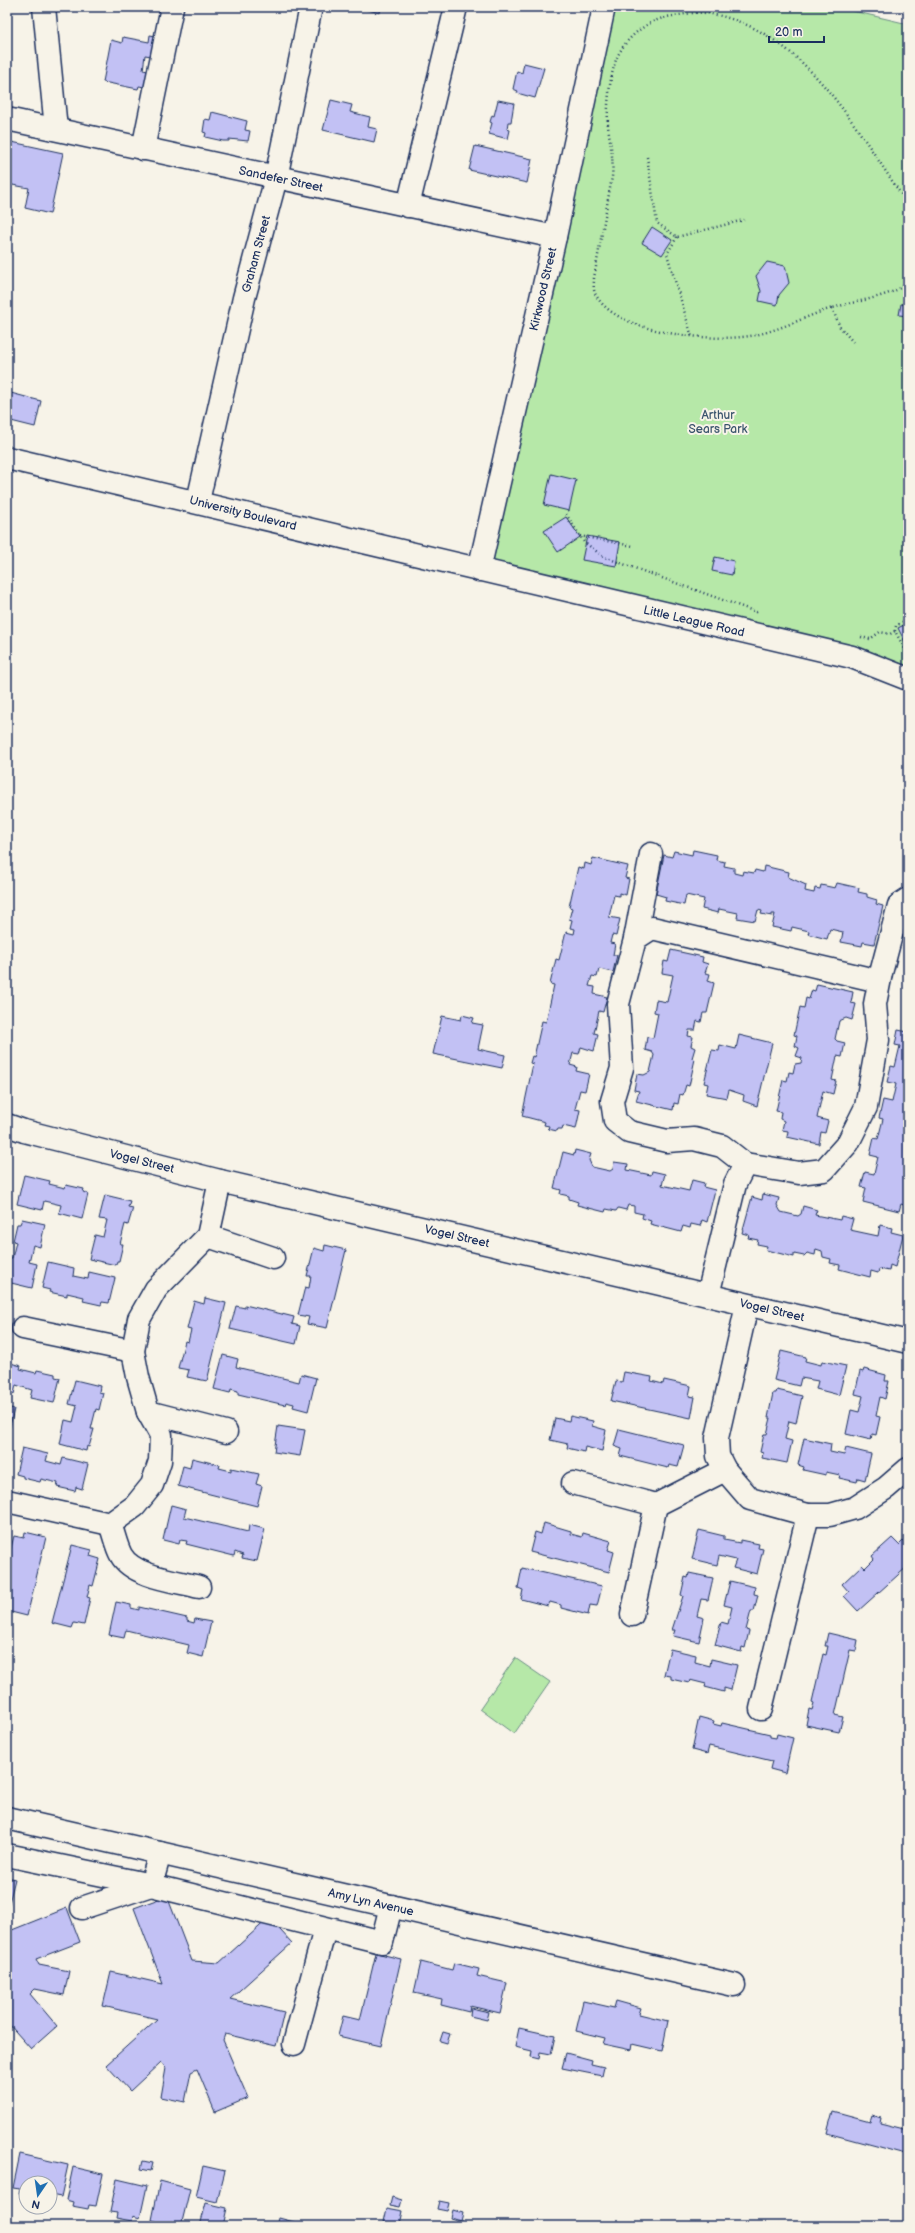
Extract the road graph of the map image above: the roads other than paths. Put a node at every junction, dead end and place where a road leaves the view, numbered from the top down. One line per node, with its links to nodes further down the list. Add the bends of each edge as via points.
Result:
1 (44, 7): 7 (street)
2 (172, 7): 8 (street)
3 (311, 7): 9 (street, Graham Street)
4 (456, 7): 10 (street)
5 (604, 7): 11 (street, Kirkwood Street)
6 (7, 119): 7 (street, Sandefer Street)
7 (56, 130): 8 (street, Sandefer Street)
8 (143, 148): 9 (street, Sandefer Street)
9 (276, 178): 10 (street, Sandefer Street); 13 (street, Graham Street, via 244,298)
10 (408, 206): 11 (street, Sandefer Street)
11 (555, 237): 14 (street, Kirkwood Street)
12 (7, 458): 13 (street, University Boulevard)
13 (198, 501): 14 (street, University Boulevard)
14 (478, 570): 15 (street, Little League Road, via 852,657)
15 (908, 679)
16 (651, 854): 18 (street)
17 (908, 899): 19 (street, via 899,905)
18 (635, 939): 19 (street, via 652,928); 21 (street, via 618,1004 622,1068 612,1101 615,1121 629,1132 668,1141 694,1139 722,1146)
19 (879, 981): 21 (street, via 875,1004 878,1040 866,1107 848,1143 824,1170 799,1172)
20 (7, 1125): 22 (street, Vogel Street)
21 (745, 1164): 25 (street, via 735,1184)
22 (220, 1181): 23 (street); 25 (street, Vogel Street)
23 (208, 1236): 24 (street); 29 (street, via 156,1289 139,1319)
24 (273, 1258)
25 (708, 1296): 26 (street, Vogel Street)
26 (748, 1305): 28 (street, Vogel Street); 33 (street, via 717,1438 718,1456)
27 (23, 1328): 29 (street)
28 (908, 1342)
29 (133, 1351): 30 (street)
30 (148, 1412): 31 (street); 38 (street, via 161,1435 160,1461 152,1486 135,1506)
31 (226, 1432)
32 (908, 1469): 37 (street, via 886,1488 855,1508 830,1515)
33 (725, 1470): 36 (street); 37 (street, via 750,1499)
34 (573, 1483): 36 (street)
35 (7, 1501): 38 (street)
36 (656, 1505): 40 (street)
37 (808, 1515): 41 (street)
38 (110, 1524): 39 (street, via 122,1556 130,1565 142,1573)
39 (199, 1587)
40 (632, 1616)
41 (760, 1709)
42 (7, 1818): 43 (street, Amy Lyn Avenue)
43 (115, 1843): 44 (street, Amy Lyn Avenue); 46 (street)
44 (160, 1853): 47 (street, Amy Lyn Avenue); 48 (street)
45 (7, 1855): 46 (street)
46 (107, 1875): 48 (street)
47 (289, 1883): 49 (street, Amy Lyn Avenue); 51 (street)
48 (151, 1885): 50 (street); 51 (street)
49 (391, 1906): 52 (street, via 382,1942); 53 (street, Amy Lyn Avenue)
50 (82, 1908)
51 (282, 1917): 52 (street)
52 (325, 1929): 54 (street)
53 (734, 1985)
54 (294, 2044)

